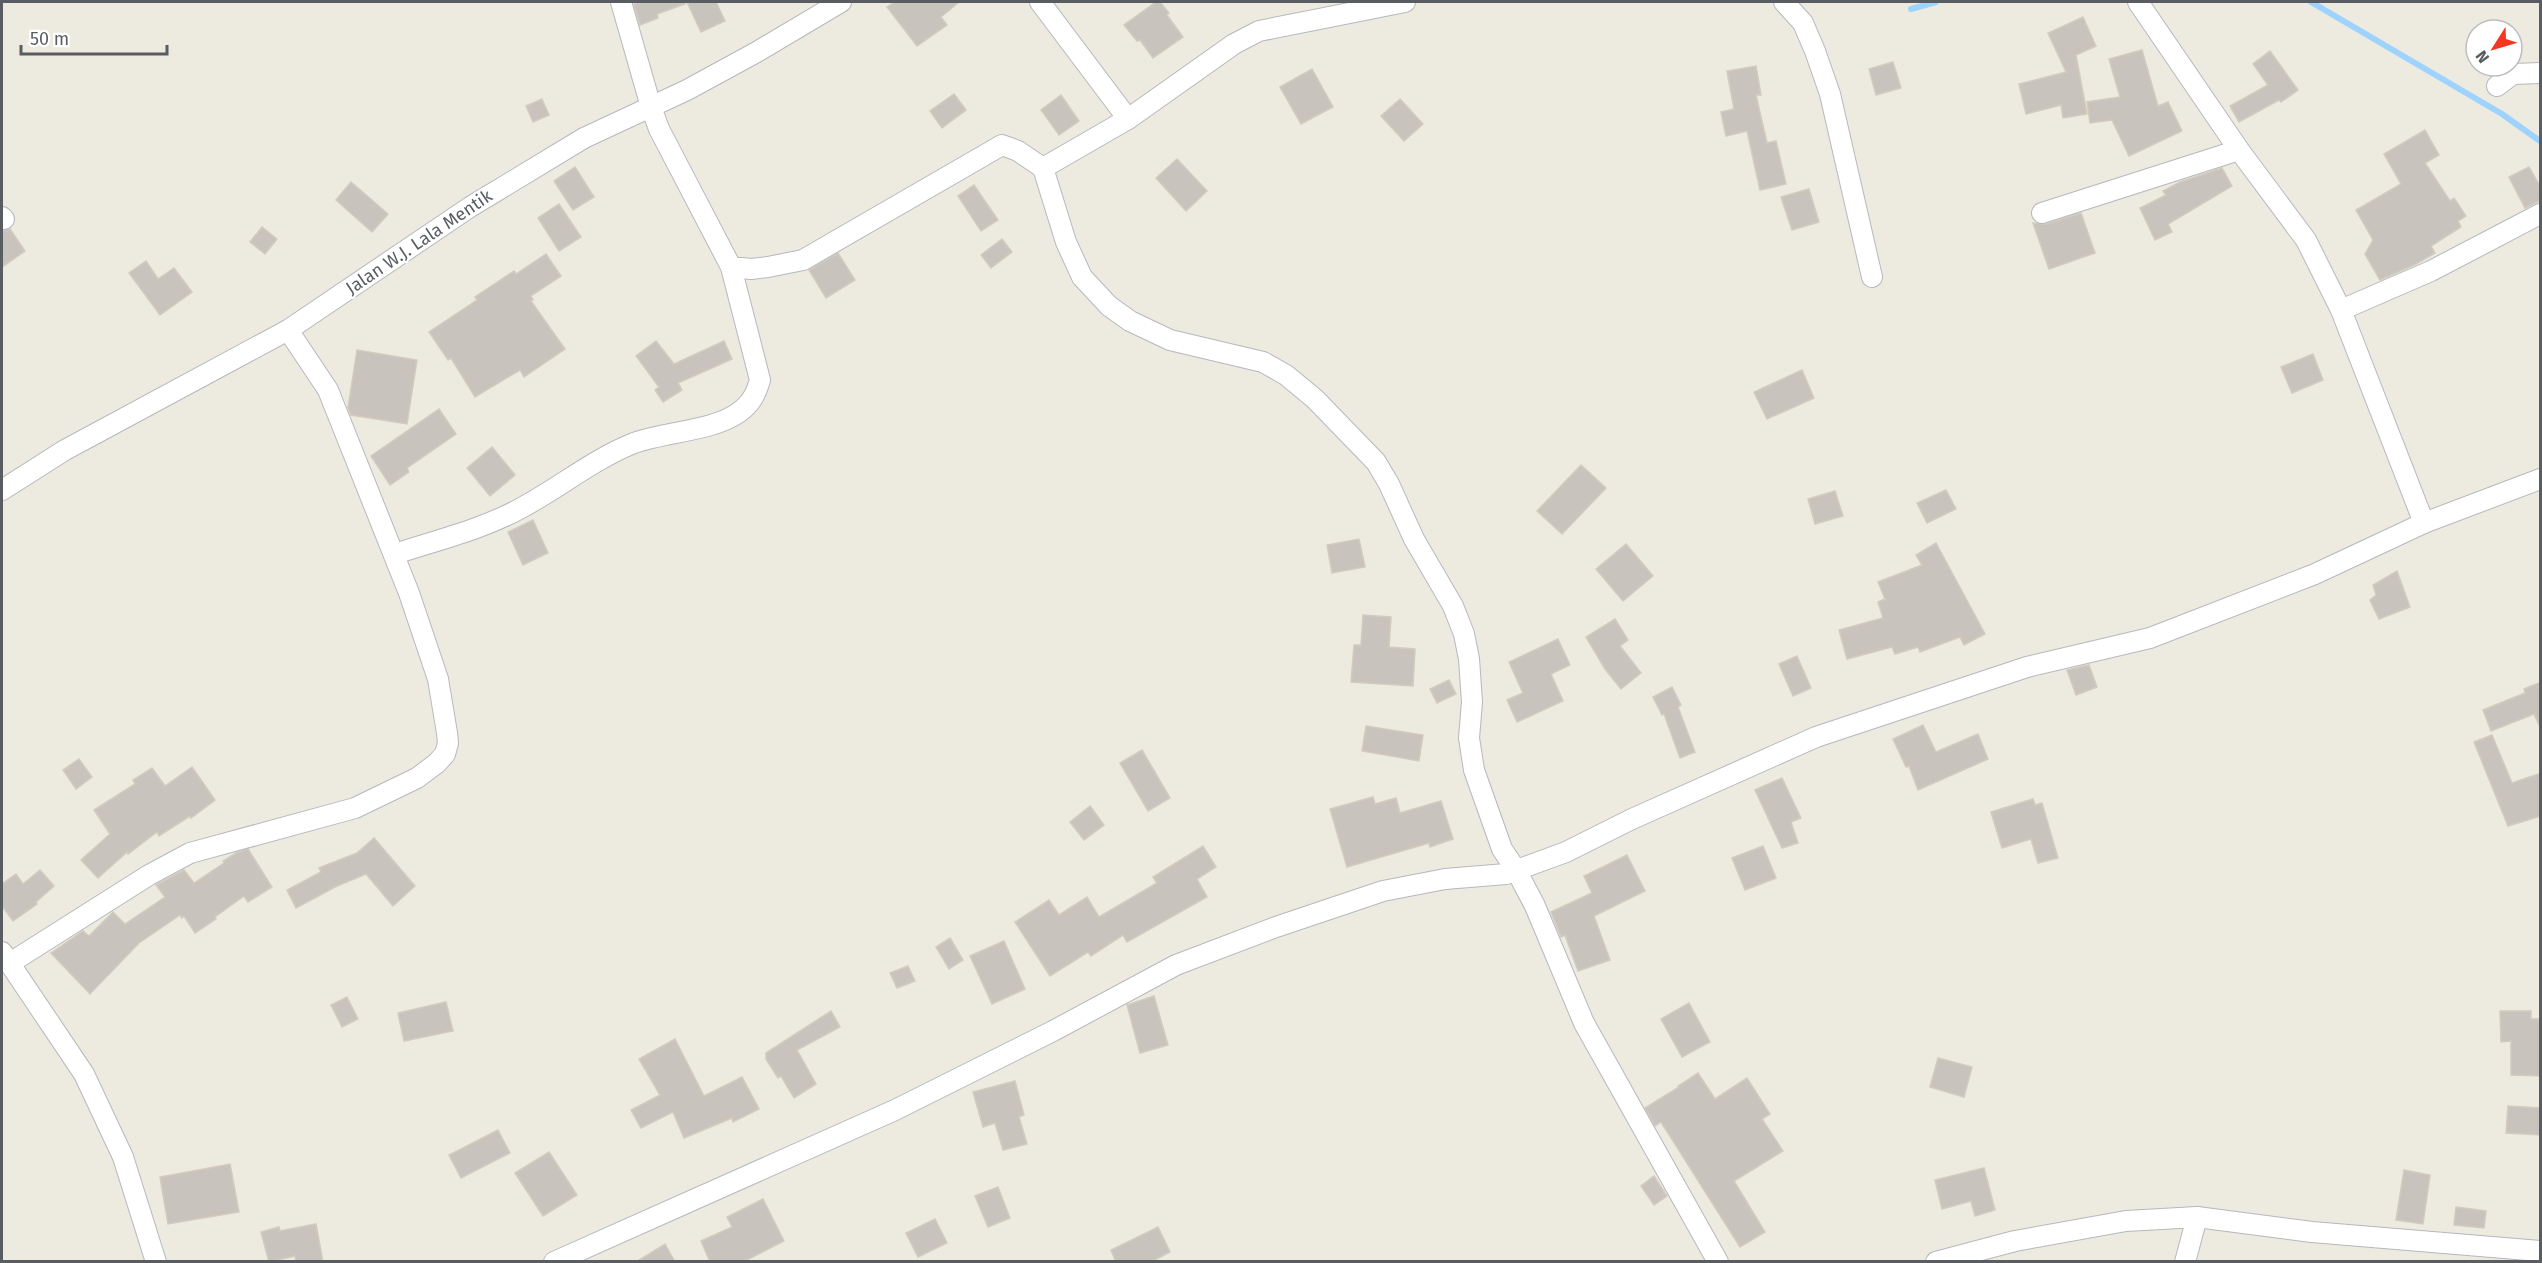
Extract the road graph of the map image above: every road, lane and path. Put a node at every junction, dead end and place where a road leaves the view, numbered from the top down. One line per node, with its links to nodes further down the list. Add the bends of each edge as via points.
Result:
1 (621, 2): 9 (street)
2 (841, 2): 9 (street, Jalan W.J. Lala Mentik, via 755,53)
3 (1040, 2): 10 (street)
4 (1405, 2): 10 (street, via 1259,31 1234,44)
5 (1786, 2): 16 (street, via 1803,23 1830,94)
6 (2138, 2): 11 (street)
7 (2541, 73): 8 (street, via 2513,74)
8 (2497, 86)
9 (651, 107): 15 (street, via 670,153); 18 (street, Jalan W.J. Lala Mentik, via 584,138 470,207)
10 (1128, 119): 12 (street)
11 (2240, 150): 13 (street); 17 (street, via 2306,240)
12 (1043, 168): 15 (street, via 1002,145 803,260 768,267); 23 (street, via 1066,242 1082,277 1109,306 1170,340 1263,362 1286,375 1376,462 1464,634 1469,659 1469,738 1474,770 1502,849)
13 (2042, 213)
14 (2541, 214): 17 (street, via 2431,271)
15 (731, 267): 22 (street, via 760,380 756,396 738,413 635,443 607,455 522,508)
16 (1872, 277)
17 (2341, 310): 21 (street)
18 (288, 330): 20 (street, Jalan W.J. Lala Mentik, via 64,450); 22 (street, via 327,390)
19 (2541, 479): 21 (street)
20 (2, 490)
21 (2424, 523): 23 (street, via 2314,574 2150,638 2027,668 1816,737 1566,852)
22 (395, 554): 24 (street, via 438,679 448,743 437,763 395,790 355,808 190,853)
23 (1516, 870): 28 (street, via 1383,891 1176,965 895,1110); 29 (street, via 1584,1023)
24 (6, 957): 27 (street, via 84,1074 123,1157)
25 (2197, 1217): 26 (street, via 2312,1232); 30 (street, via 2126,1221 2015,1241); 31 (street)
26 (2541, 1251)
27 (156, 1262)
28 (554, 1262)
29 (1718, 1262)
30 (1936, 1262)
31 (2186, 1262)

